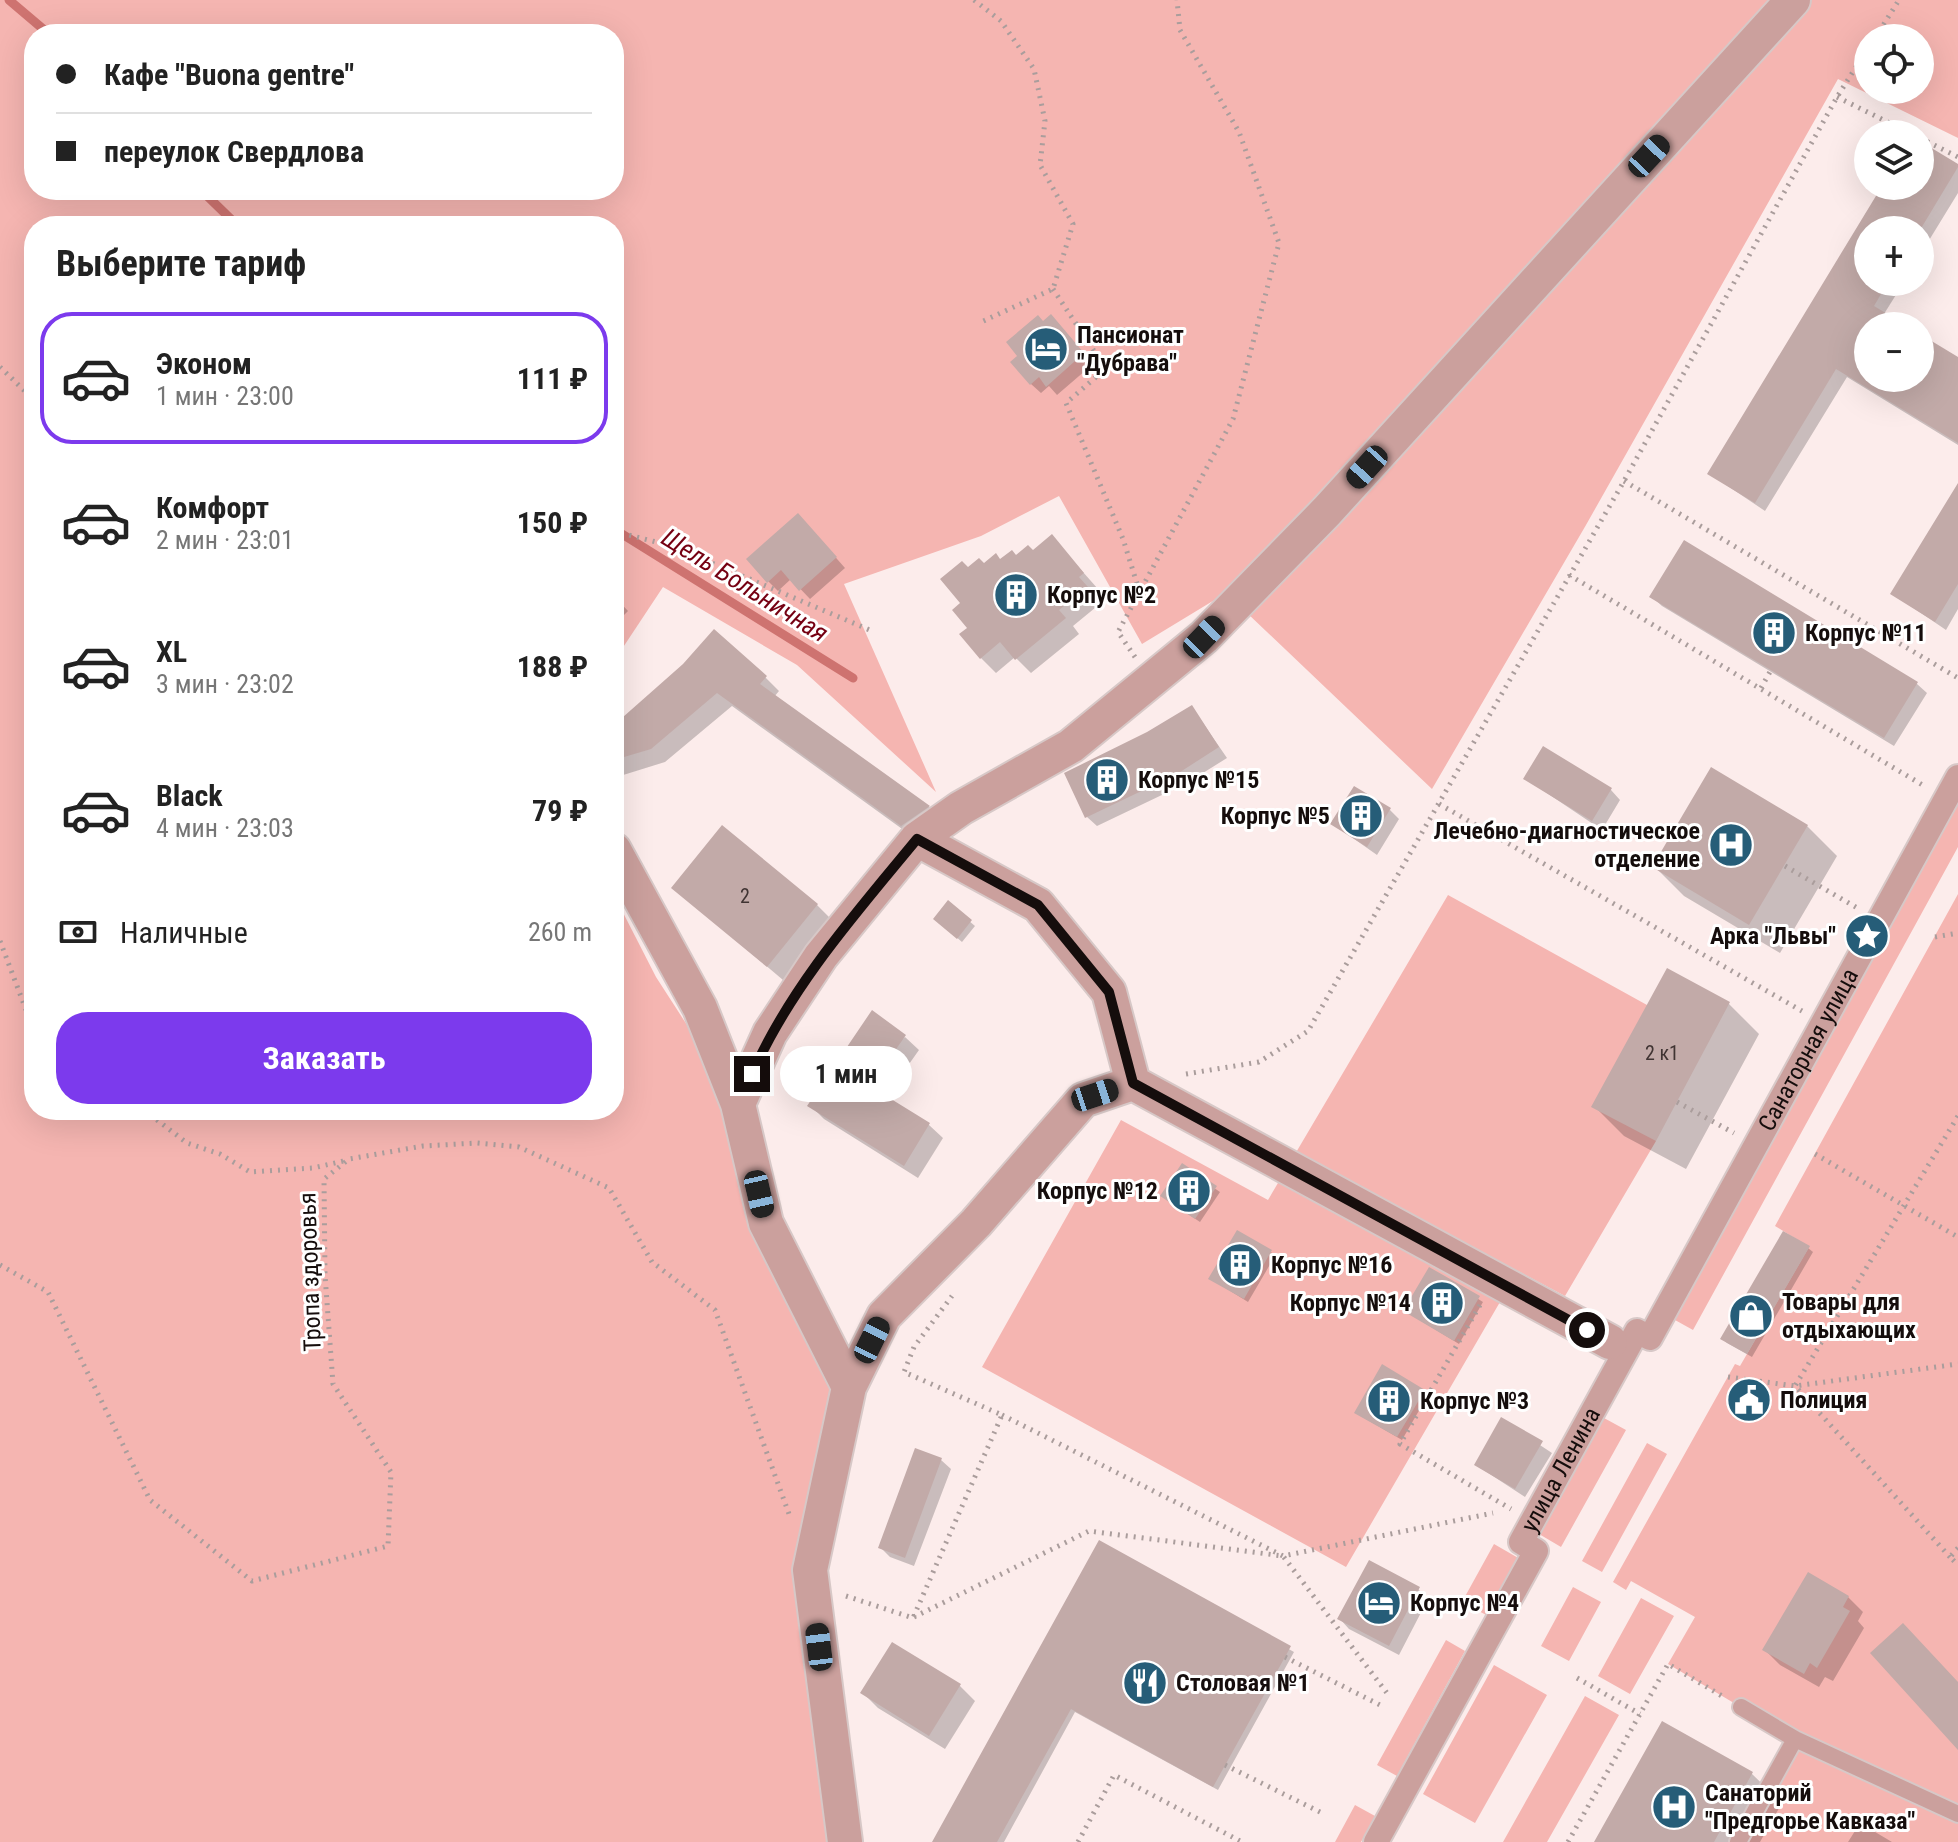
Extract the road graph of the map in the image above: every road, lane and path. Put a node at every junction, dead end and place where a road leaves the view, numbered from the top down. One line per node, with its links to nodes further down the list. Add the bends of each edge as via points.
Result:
1 (974, 0): 11 (path, via 1001,21 1034,69 1045,121 1040,165 1073,224)
2 (1177, 0): 18 (path, via 1180,30 1239,132 1279,243 1233,419)
3 (1793, 0): 22 (street, via 1327,511 1204,637)
4 (1899, 0): 5 (path)
5 (1884, 24)
6 (1854, 70): 7 (path)
7 (1837, 97): 8 (path); 15 (path)
8 (1884, 120)
9 (1934, 145): 10 (path)
10 (1958, 157)
11 (1053, 289): 12 (path); 18 (path, via 1102,363 1095,378 1066,403 1123,539)
12 (979, 323)
13 (0, 367): 14 (path)
14 (24, 390)
15 (1624, 481): 17 (path); 21 (path)
16 (624, 534): 19 (path, via 672,546)
17 (1569, 575): 23 (path); 26 (path)
18 (1140, 594): 22 (path, via 1118,632)
19 (872, 631)
20 (1771, 670): 23 (path)
21 (1958, 678)
22 (1151, 681): 27 (street, via 1071,746)
23 (1761, 688): 25 (path)
24 (1958, 777): 49 (street, Санаторная улица)
25 (1934, 791)
26 (1439, 804): 35 (path); 36 (path, via 1308,1031 1259,1062)
27 (917, 839): 36 (street, via 1038,905 1109,992); 38 (street, via 821,956 770,1033)
28 (1785, 866): 30 (path)
29 (624, 868): 38 (street, via 700,1008)
30 (1866, 913)
31 (1958, 933): 32 (path)
32 (1935, 937)
33 (0, 941): 34 (path)
34 (24, 1005)
35 (1810, 1015)
36 (1133, 1083): 47 (street); 54 (street, via 1083,1100 976,1223 884,1316)
37 (1677, 1102): 41 (path)
38 (738, 1104): 54 (street, via 766,1223)
39 (1958, 1116): 44 (path)
40 (157, 1120): 43 (path, via 187,1143 250,1172 313,1168)
41 (1742, 1137)
42 (1815, 1154): 44 (path)
43 (349, 1159): 46 (path, Тропа здоровья, via 324,1179 333,1384 391,1472 388,1546 252,1581 150,1500 48,1292); 58 (path, via 423,1146 519,1147 609,1188 652,1262 715,1310)
44 (1903, 1205): 45 (path); 53 (path)
45 (1958, 1237)
46 (0, 1265)
47 (1493, 1281): 50 (street); 56 (path, via 1400,1444)
48 (961, 1284): 55 (path, via 914,1347 904,1372)
49 (1659, 1322): 78 (street, улица Ленина, via 1650,1338 1637,1331 1521,1542 1536,1551)
50 (1610, 1342)
51 (1958, 1364): 53 (path)
52 (1728, 1377): 53 (path)
53 (1795, 1386): 61 (path)
54 (849, 1387): 63 (street)
55 (1002, 1415): 60 (path); 64 (path)
56 (1516, 1511)
57 (1493, 1513): 60 (path)
58 (793, 1527)
59 (1958, 1548): 61 (path)
60 (1283, 1556): 64 (path, via 1089,1531); 67 (path)
61 (1950, 1557): 62 (path)
62 (1958, 1565)
63 (811, 1584): 64 (path); 75 (street)
64 (913, 1618)
65 (1285, 1657): 68 (path)
66 (1577, 1678): 70 (path)
67 (1390, 1697)
68 (1384, 1707)
69 (1741, 1707): 70 (path, via 1668,1664); 71 (lane)
70 (1640, 1714): 79 (path)
71 (1795, 1739): 74 (lane); 80 (lane)
72 (1225, 1765): 73 (path)
73 (1324, 1814)
74 (1958, 1814)
75 (845, 1842)
76 (1078, 1842): 77 (path, via 1114,1775)
77 (1242, 1842)
78 (1376, 1842)
79 (1568, 1842)
80 (1738, 1842)

